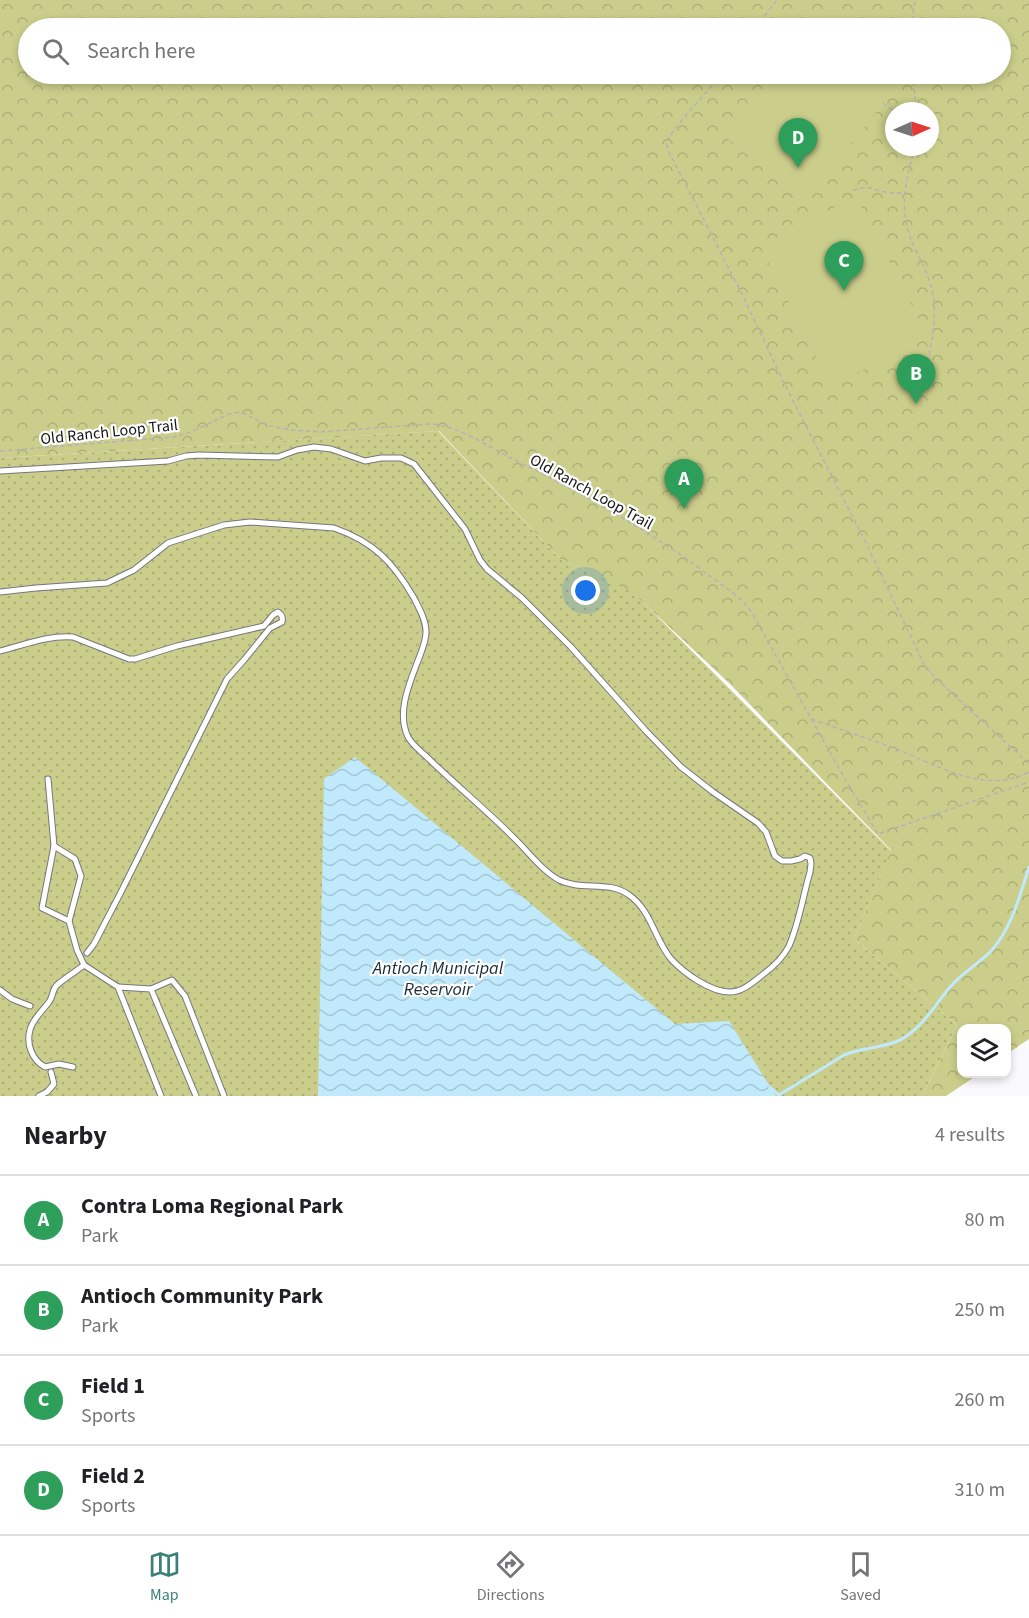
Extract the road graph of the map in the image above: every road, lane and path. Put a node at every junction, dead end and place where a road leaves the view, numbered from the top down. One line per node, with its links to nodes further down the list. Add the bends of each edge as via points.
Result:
1 (777, 0): 3 (path)
2 (915, 0): 4 (path)
3 (763, 18)
4 (912, 18)
5 (714, 84): 17 (path, via 677,125 666,142 669,152 924,664)
6 (913, 84): 7 (path)
7 (915, 102)
8 (912, 156): 10 (path)
9 (853, 190): 10 (path, via 866,187)
10 (904, 193): 11 (path, via 909,233 933,294 934,325 928,364)
11 (931, 375)
12 (0, 452): 16 (path, Old Ranch Loop Trail, via 174,437 241,412 267,425 290,430 421,424 446,427 628,522 738,597 752,613)
13 (0, 471): 14 (lane, via 168,461 199,455 278,457 314,447 364,461 401,458 414,464 465,529 487,569 571,647 681,767 758,823 775,856 782,861 810,858 810,872 788,948 748,987 729,992 706,985 670,959 629,894 603,886 570,885 545,870 408,739 405,702 424,644 424,618 391,563 344,532 250,522 224,525 168,543 134,570 107,583)
14 (0, 592)
15 (0, 651): 23 (lane, via 64,636 135,659 264,626 273,615 282,615 282,622 270,628 227,679)
16 (811, 718): 18 (path, via 961,776 993,780); 20 (path, Old Ranch Loop Trail, via 878,834)
17 (1029, 764)
18 (1029, 772)
19 (48, 779): 21 (lane)
20 (1029, 782)
21 (54, 846): 22 (lane, via 75,859 81,876); 22 (lane, via 42,908)
22 (69, 921): 24 (lane)
23 (87, 953)
24 (84, 965): 25 (lane); 29 (lane, via 54,987 50,1001 30,1030 34,1059 45,1067)
25 (118, 987): 26 (lane); 32 (lane)
26 (151, 988): 33 (lane); 34 (lane, via 172,980 184,996)
27 (0, 990): 28 (lane)
28 (30, 1006)
29 (73, 1067)
30 (51, 1072): 31 (lane, via 54,1084)
31 (39, 1096)
32 (161, 1096)
33 (196, 1096)
34 (224, 1096)

